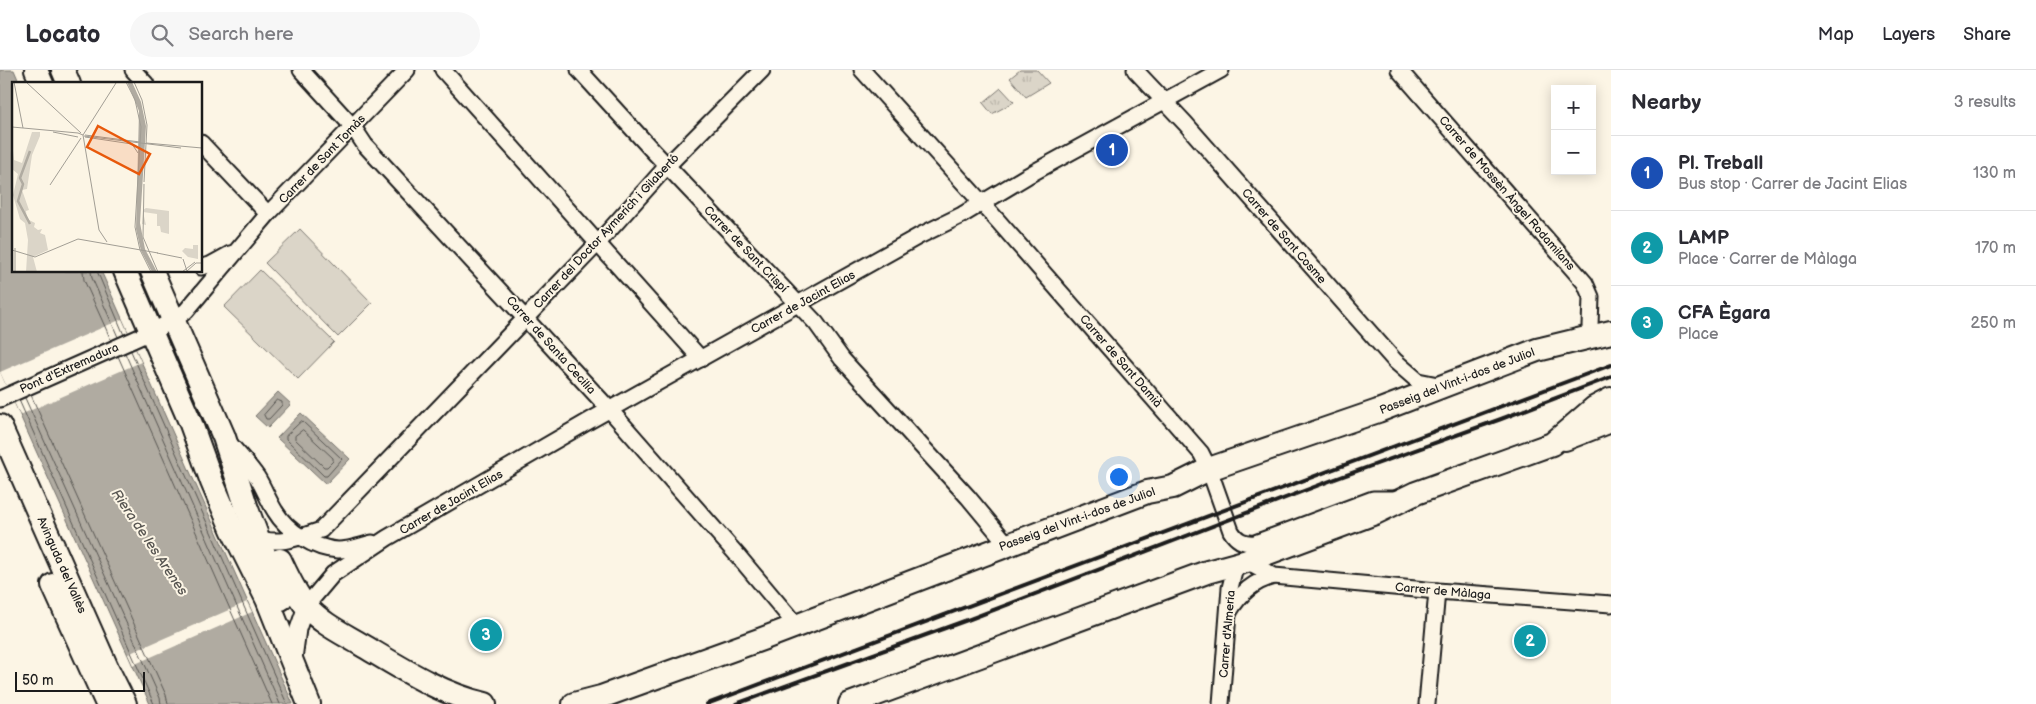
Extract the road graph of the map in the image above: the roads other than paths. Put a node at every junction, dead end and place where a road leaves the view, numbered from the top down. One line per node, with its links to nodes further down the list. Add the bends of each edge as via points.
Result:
1 (36, 70): 13 (street)
2 (63, 70): 14 (street)
3 (133, 70): 15 (street)
4 (301, 70): 17 (street, Carrer de Santa Cecilia)
5 (408, 70): 17 (street, Carrer de Sant Tomàs)
6 (443, 70): 22 (street)
7 (579, 70): 19 (street, Carrer de Sant Crispí)
8 (762, 70): 19 (street, Carrer del Doctor Aymerich i Gilabertó)
9 (862, 70): 20 (street, Carrer de Sant Damià)
10 (1136, 70): 16 (street, Carrer de Sant Cosme)
11 (1222, 70): 16 (street, Carrer de Jacint Elias)
12 (1398, 70): 31 (street, Carrer de Mossèn Àngel Rodamilans, via 1586,283)
13 (41, 82)
14 (68, 82)
15 (144, 82)
16 (1164, 102): 20 (street, Carrer de Jacint Elias); 34 (street, Carrer de Sant Cosme, via 1395,361 1418,381)
17 (353, 127): 21 (street, Carrer de Sant Tomàs); 29 (street, Carrer de Santa Cecilia, via 365,145)
18 (202, 144): 21 (street)
19 (667, 166): 22 (street, Carrer del Doctor Aymerich i Gilabertó); 27 (street, Carrer de Sant Crispí)
20 (981, 202): 27 (street, Carrer de Jacint Elias); 44 (street, Carrer de Sant Damià, via 1201,453)
21 (268, 214): 23 (street, Carrer de Sant Tomàs)
22 (598, 243): 29 (street, Carrer del Doctor Aymerich i Gilabertó); 33 (street)
23 (238, 250): 24 (street, Carrer de Sant Tomàs); 30 (street, Carrer de Sant Tomàs, via 198,299)
24 (202, 267)
25 (125, 272): 32 (street)
26 (152, 272): 30 (street)
27 (799, 304): 33 (street, Carrer de Jacint Elias); 49 (street, Carrer de Sant Crispí, via 842,359 968,497)
28 (1611, 315): 31 (street, Passeig del Vint-i-dos de Juliol)
29 (524, 319): 37 (street, Carrer de Santa Cecilia); 46 (street, Carrer del Doctor Aymerich i Gilabertó, via 321,530)
30 (174, 320): 32 (street); 42 (street)
31 (1600, 329): 34 (street, Passeig del Vint-i-dos de Juliol)
32 (145, 335): 35 (street, Pont d'Extremadura); 39 (street)
33 (701, 359): 37 (street, Carrer de Jacint Elias)
34 (1443, 386): 44 (street, Passeig del Vint-i-dos de Juliol)
35 (3, 397)
36 (1611, 399): 41 (street, via 1594,408)
37 (610, 410): 47 (street, Carrer de Jacint Elias); 56 (street, Carrer de Santa Cecilia)
38 (1611, 422): 41 (street)
39 (191, 424): 48 (street, via 241,524 248,533); 58 (street, via 228,522 267,599)
40 (0, 426): 61 (street, Avinguda del Vallès)
41 (1552, 444): 45 (street)
42 (227, 447): 46 (street, Carrer de Jacint Elias, via 255,474 276,512); 48 (street)
43 (0, 462): 60 (street, Avinguda del Vallès)
44 (1209, 469): 45 (street, Carrer de Sant Damià, via 1231,531 1236,539 1248,544 1261,542 1373,499); 49 (street, Passeig del Vint-i-dos de Juliol, via 1173,487 1146,492)
45 (1402, 499): 50 (street, via 1375,513)
46 (301, 537): 47 (street, Carrer de Jacint Elias, via 337,550); 48 (street, via 286,541)
47 (388, 538): 54 (street, Carrer de Jacint Elias, via 332,574)
48 (265, 540): 54 (street); 57 (street)
49 (1006, 544): 56 (street, Passeig del Vint-i-dos de Juliol)
50 (1242, 563): 51 (street, Carrer de Màlaga); 55 (street, Carrer d'Almeria, via 1230,588); 59 (street, via 1207,572)
51 (1274, 576): 52 (street, Carrer de Màlaga); 55 (street, Carrer de Màlaga, via 1261,579 1247,589)
52 (1437, 591): 53 (street, Carrer de Màlaga); 67 (street)
53 (1611, 604)
54 (306, 606): 57 (street, Carrer de Jacint Elias); 64 (street, via 334,630 402,669 450,692)
55 (1228, 613): 66 (street, Carrer d'Almeria)
56 (796, 625): 65 (street, Passeig del Vint-i-dos de Juliol, via 602,697)
57 (296, 639): 58 (street, Carrer de Jacint Elias); 63 (street)
58 (293, 668): 62 (street)
59 (855, 703)
60 (107, 704)
61 (124, 704)
62 (309, 704)
63 (324, 704)
64 (485, 704)
65 (574, 704)
66 (1220, 704)
67 (1427, 704)

